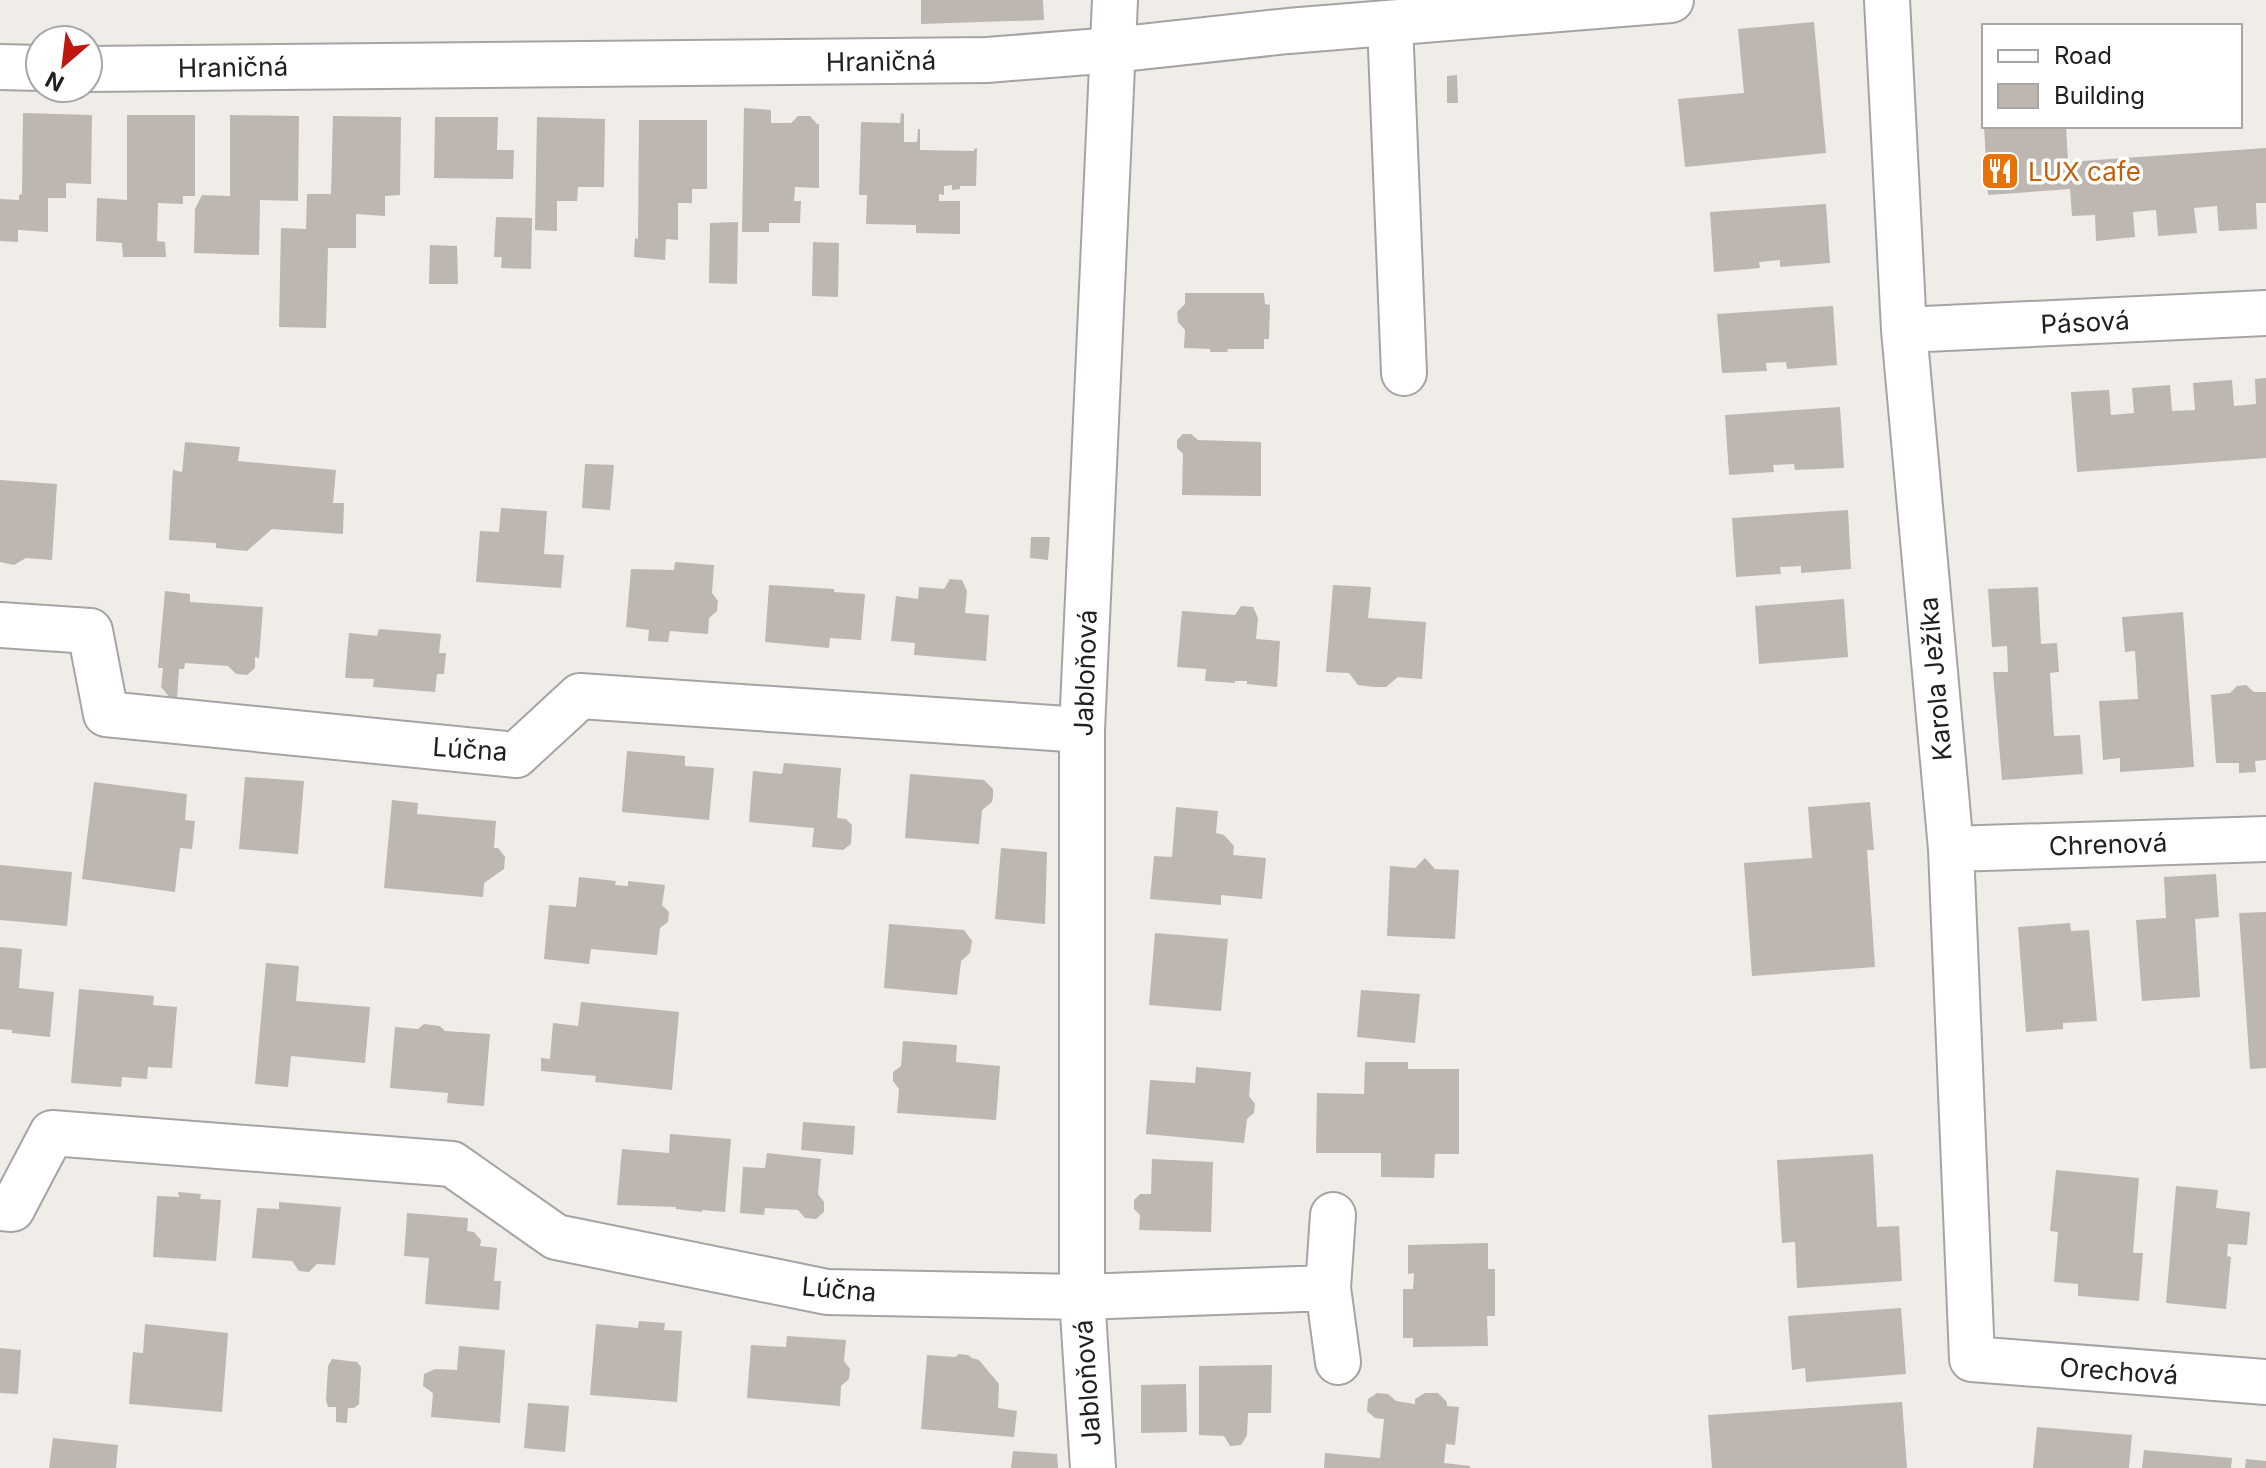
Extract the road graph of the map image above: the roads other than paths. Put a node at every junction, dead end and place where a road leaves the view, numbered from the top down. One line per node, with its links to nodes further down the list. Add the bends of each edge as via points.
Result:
1 (1115, 0): 6 (street, Jabloňová)
2 (1671, 0): 4 (street, Hraničná)
3 (1887, 0): 11 (street, Karola Ježíka)
4 (1594, 4): 5 (street, Hraničná)
5 (1390, 23): 6 (street, Hraničná); 12 (street)
6 (1113, 50): 9 (street, Hraničná, via 987,60); 14 (street, Jabloňová)
7 (0, 67): 8 (street)
8 (24, 68)
9 (104, 69)
10 (2266, 313): 11 (street, Pásová)
11 (1904, 330): 16 (street, Karola Ježíka)
12 (1404, 373)
13 (0, 625): 14 (street, Lúčna, via 90,631 106,714 516,755 580,696)
14 (1082, 730): 20 (street, Jabloňová)
15 (2266, 839): 16 (street, Chrenová)
16 (1951, 849): 21 (street, Karola Ježíka)
17 (0, 1208): 20 (street, Lúčna, via 12,1209 52,1133 452,1164 556,1237 827,1292)
18 (1333, 1215): 19 (street)
19 (1328, 1288): 20 (street, Jabloňová); 22 (street)
20 (1082, 1297): 24 (street, Jabloňová)
21 (1972, 1359): 23 (street, Orechová)
22 (1338, 1362)
23 (2266, 1382)
24 (1093, 1468)

